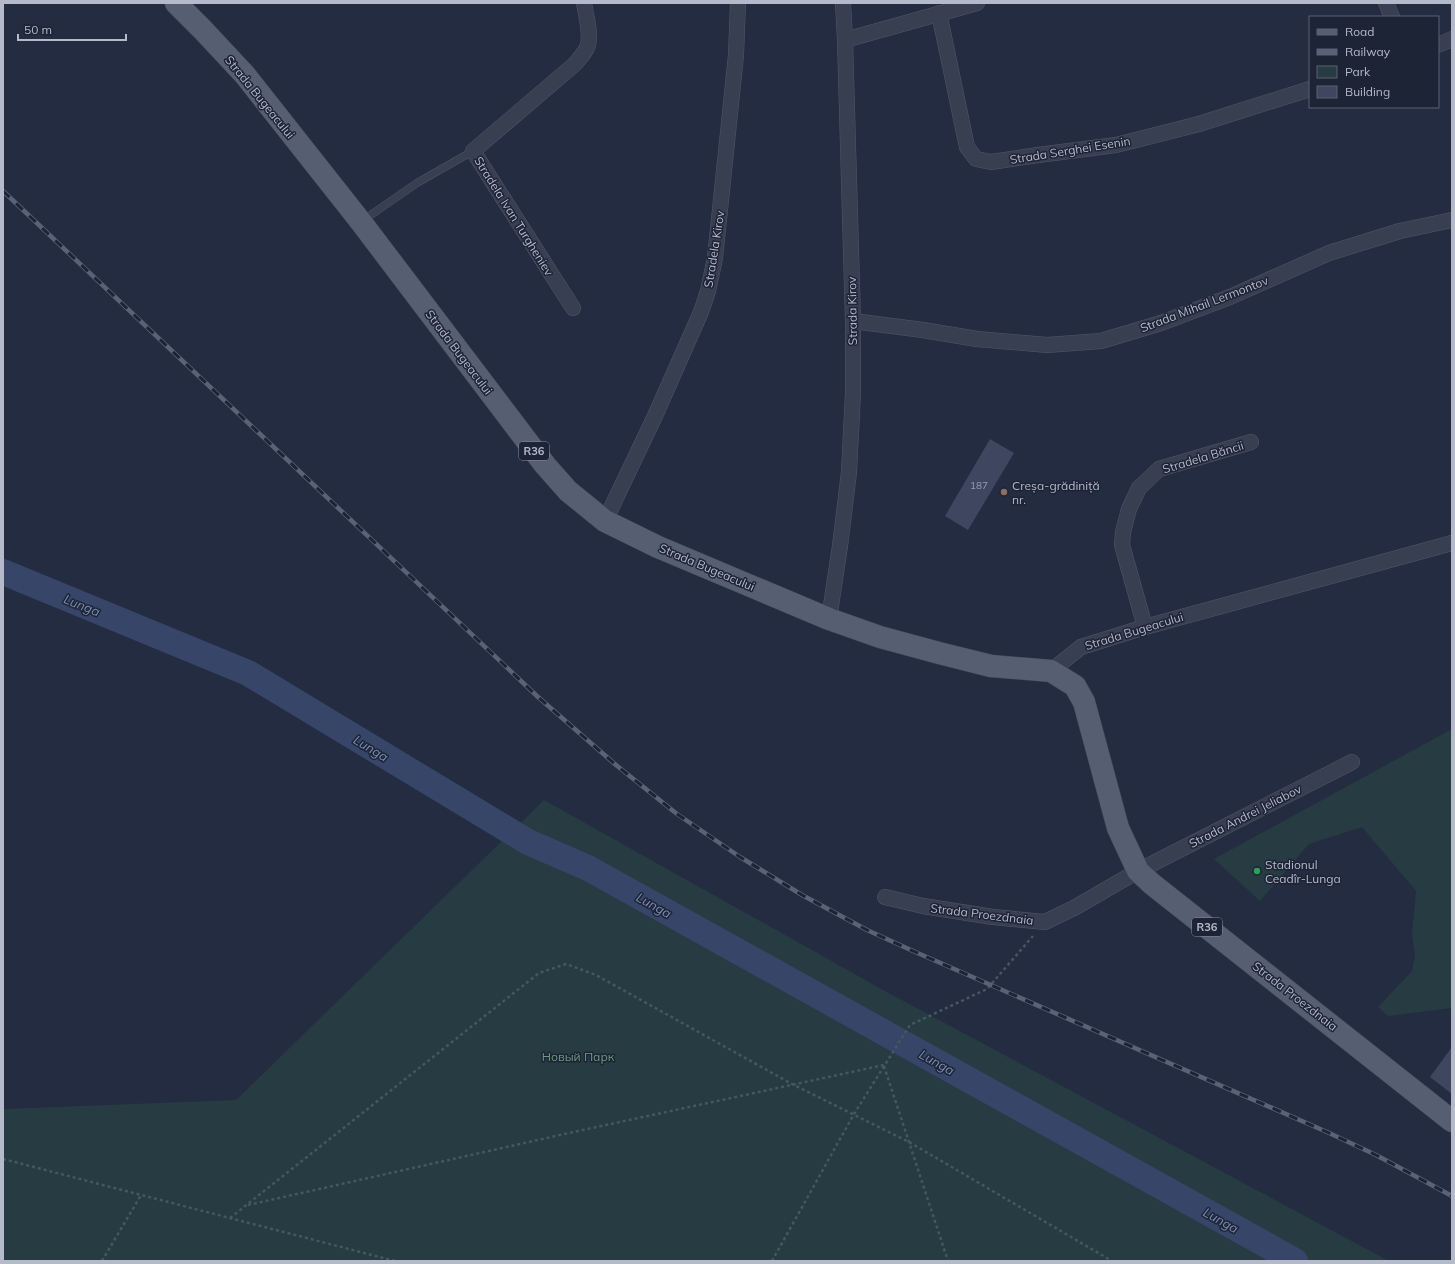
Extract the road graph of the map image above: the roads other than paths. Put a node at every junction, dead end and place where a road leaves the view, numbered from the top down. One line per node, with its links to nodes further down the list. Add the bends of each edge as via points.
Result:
1 (176, 3): 15 (main road, Strada Bugeacului / R36, via 245,75)
2 (584, 3): 13 (street, Stradela Ivan Turgheniev, via 589,29 588,46 582,55 575,64)
3 (738, 3): 19 (street, Stradela Kirov, via 734,78 715,258 708,290 701,312 655,416)
4 (842, 3): 10 (street, Strada Kirov)
5 (977, 3): 7 (street)
6 (1386, 3): 8 (street)
7 (939, 13): 10 (street); 12 (street, Strada Serghei Esenin, via 966,147 976,159 991,162 1116,145 1198,124)
8 (1392, 16)
9 (1452, 39): 11 (street)
10 (845, 40): 17 (street, Strada Kirov)
11 (1439, 45)
12 (1309, 89)
13 (473, 151): 15 (lane, via 416,183); 16 (street, Stradela Ivan Turgheniev)
14 (1452, 220): 17 (street, Strada Mihail Lermontov, via 1400,231 1329,253 1230,297 1168,321 1101,341 1040,344 977,339)
15 (361, 222): 19 (main road, Strada Bugeacului / R36, via 545,465 568,491)
16 (572, 308)
17 (853, 321): 21 (street, Strada Kirov, via 849,472)
18 (1251, 442): 22 (street, Stradela Băncii, via 1159,469 1140,488 1129,509 1122,545)
19 (605, 521): 21 (main road, Strada Bugeacului / R36, via 658,548)
20 (1452, 543): 22 (street, Strada Bugeacului)
21 (829, 618): 23 (main road, Strada Bugeacului / R36, via 880,637 991,666)
22 (1144, 627): 23 (street, Strada Bugeacului, via 1081,647)
23 (1051, 671): 25 (main road, Strada Proezdnaia / R36, via 1075,686 1084,702 1118,828)
24 (1352, 762): 25 (street, Strada Andrei Jeliabov)
25 (1138, 871): 26 (street, Strada Proezdnaia, via 1045,922 993,917); 27 (main road, Strada Proezdnaia / R36)
26 (885, 897)
27 (1452, 1121)

